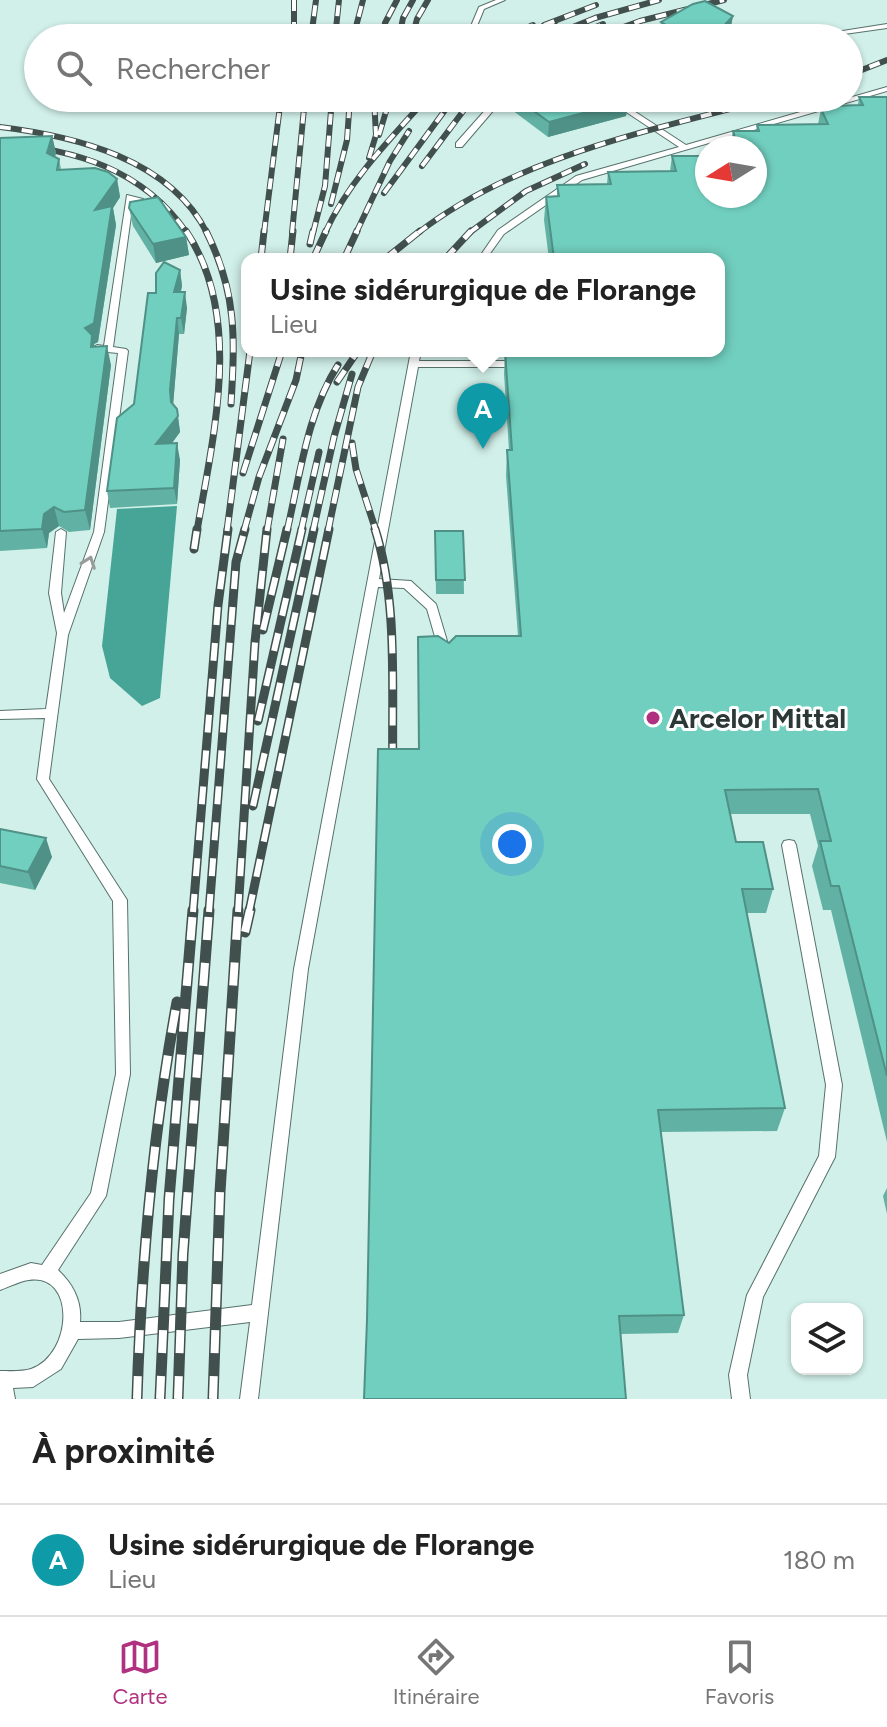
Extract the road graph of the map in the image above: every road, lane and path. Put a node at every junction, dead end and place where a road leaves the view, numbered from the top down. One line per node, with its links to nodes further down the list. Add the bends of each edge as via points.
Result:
1 (502, 0): 2 (lane, via 481,8)
2 (475, 24)
3 (887, 26): 4 (lane)
4 (863, 29)
5 (887, 89): 6 (lane)
6 (863, 96)
7 (488, 112): 10 (lane)
8 (631, 112): 11 (lane)
9 (807, 112): 11 (lane)
10 (459, 145)
11 (685, 147): 13 (lane, via 579,178 501,232)
12 (154, 214): 18 (lane, one-way to 12, via 99,532 123,351 103,348 128,194)
13 (486, 253)
14 (415, 358): 15 (lane); 17 (lane)
15 (539, 364)
16 (61, 532): 18 (lane, via 55,593)
17 (375, 583): 19 (lane, via 407,584 432,607); 25 (lane, via 301,969)
18 (62, 635): 20 (lane)
19 (447, 662)
20 (51, 713): 21 (lane); 23 (lane, via 43,779 120,900 123,1074 98,1196)
21 (0, 715)
22 (789, 845): 29 (lane, via 834,1085 827,1157 755,1295 738,1375)
23 (46, 1274): 24 (lane, via 29,1272); 26 (lane, via 70,1295)
24 (0, 1282)
25 (258, 1313): 26 (lane); 28 (lane)
26 (73, 1331): 27 (lane, via 60,1356 38,1375)
27 (3, 1387)
28 (249, 1399)
29 (741, 1399)

